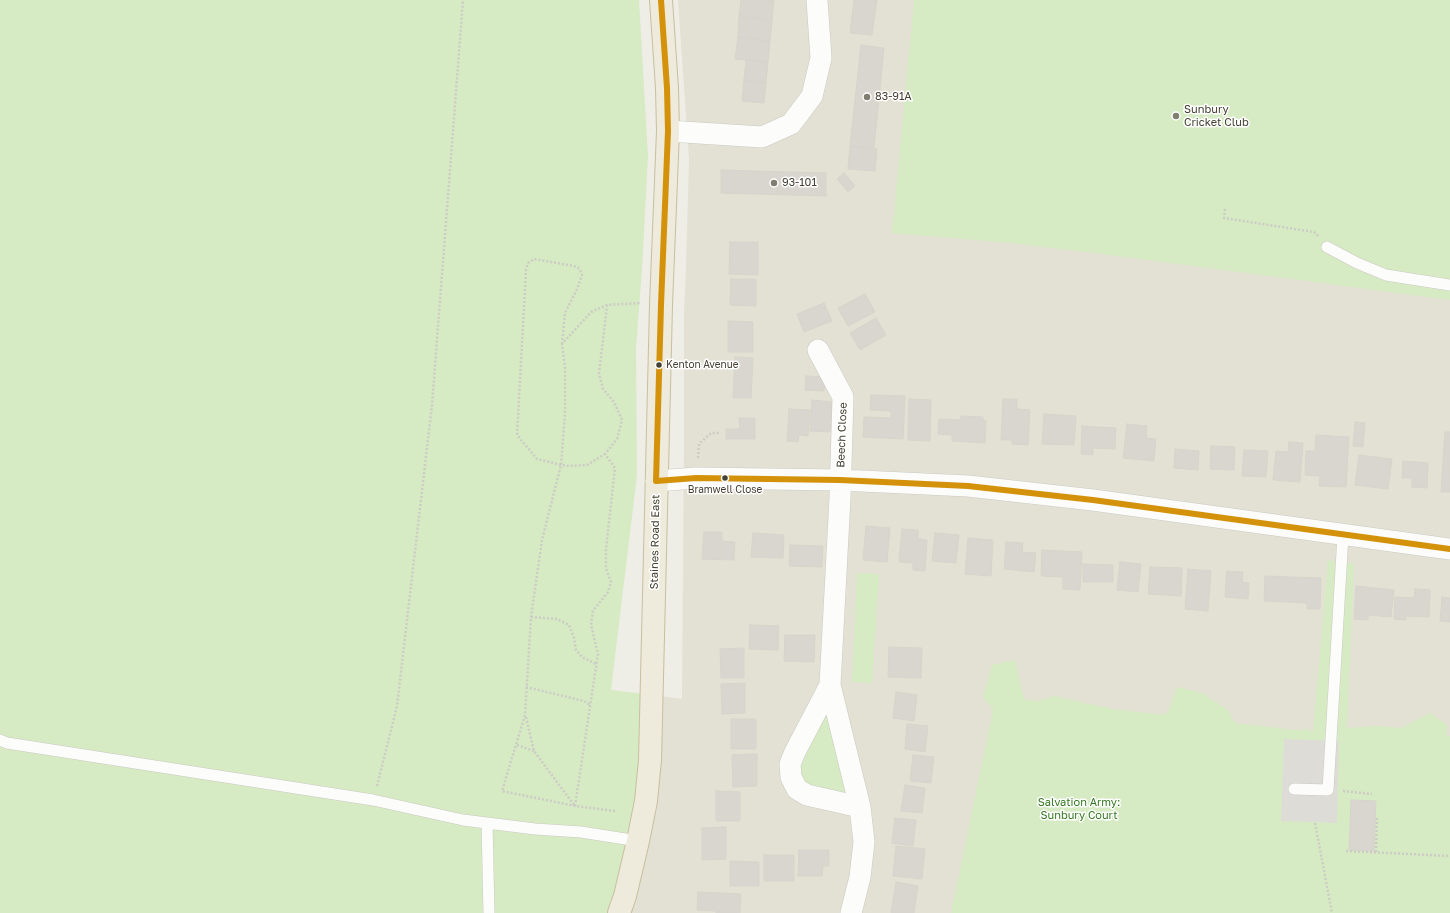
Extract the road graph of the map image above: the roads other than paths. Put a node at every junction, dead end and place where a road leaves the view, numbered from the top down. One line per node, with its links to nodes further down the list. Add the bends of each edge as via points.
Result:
1 (661, 0): 3 (highway, Staines Road East)
2 (817, 0): 3 (street, via 821,58 812,96 791,124 762,137)
3 (668, 131): 8 (highway, Staines Road East, via 660,305)
4 (1327, 247): 5 (lane, via 1386,275)
5 (1450, 285)
6 (818, 350): 7 (street, Beech Close, via 843,397)
7 (840, 480): 8 (street, via 696,478); 9 (street, via 968,486 1093,500); 11 (street)
8 (656, 481): 16 (highway, Staines Road East, via 650,760 646,801)
9 (1344, 535): 10 (street); 13 (lane, via 1328,790)
10 (1450, 549)
11 (830, 685): 14 (street); 14 (street, via 795,752 790,764 791,777 797,790 807,795)
12 (0, 740): 15 (lane, via 22,746 373,800)
13 (1294, 789)
14 (860, 807): 19 (street, via 864,842 860,877)
15 (487, 824): 16 (lane, via 581,832); 17 (lane)
16 (638, 841): 18 (highway, Staines Road East)
17 (489, 913)
18 (619, 913)
19 (851, 913)

